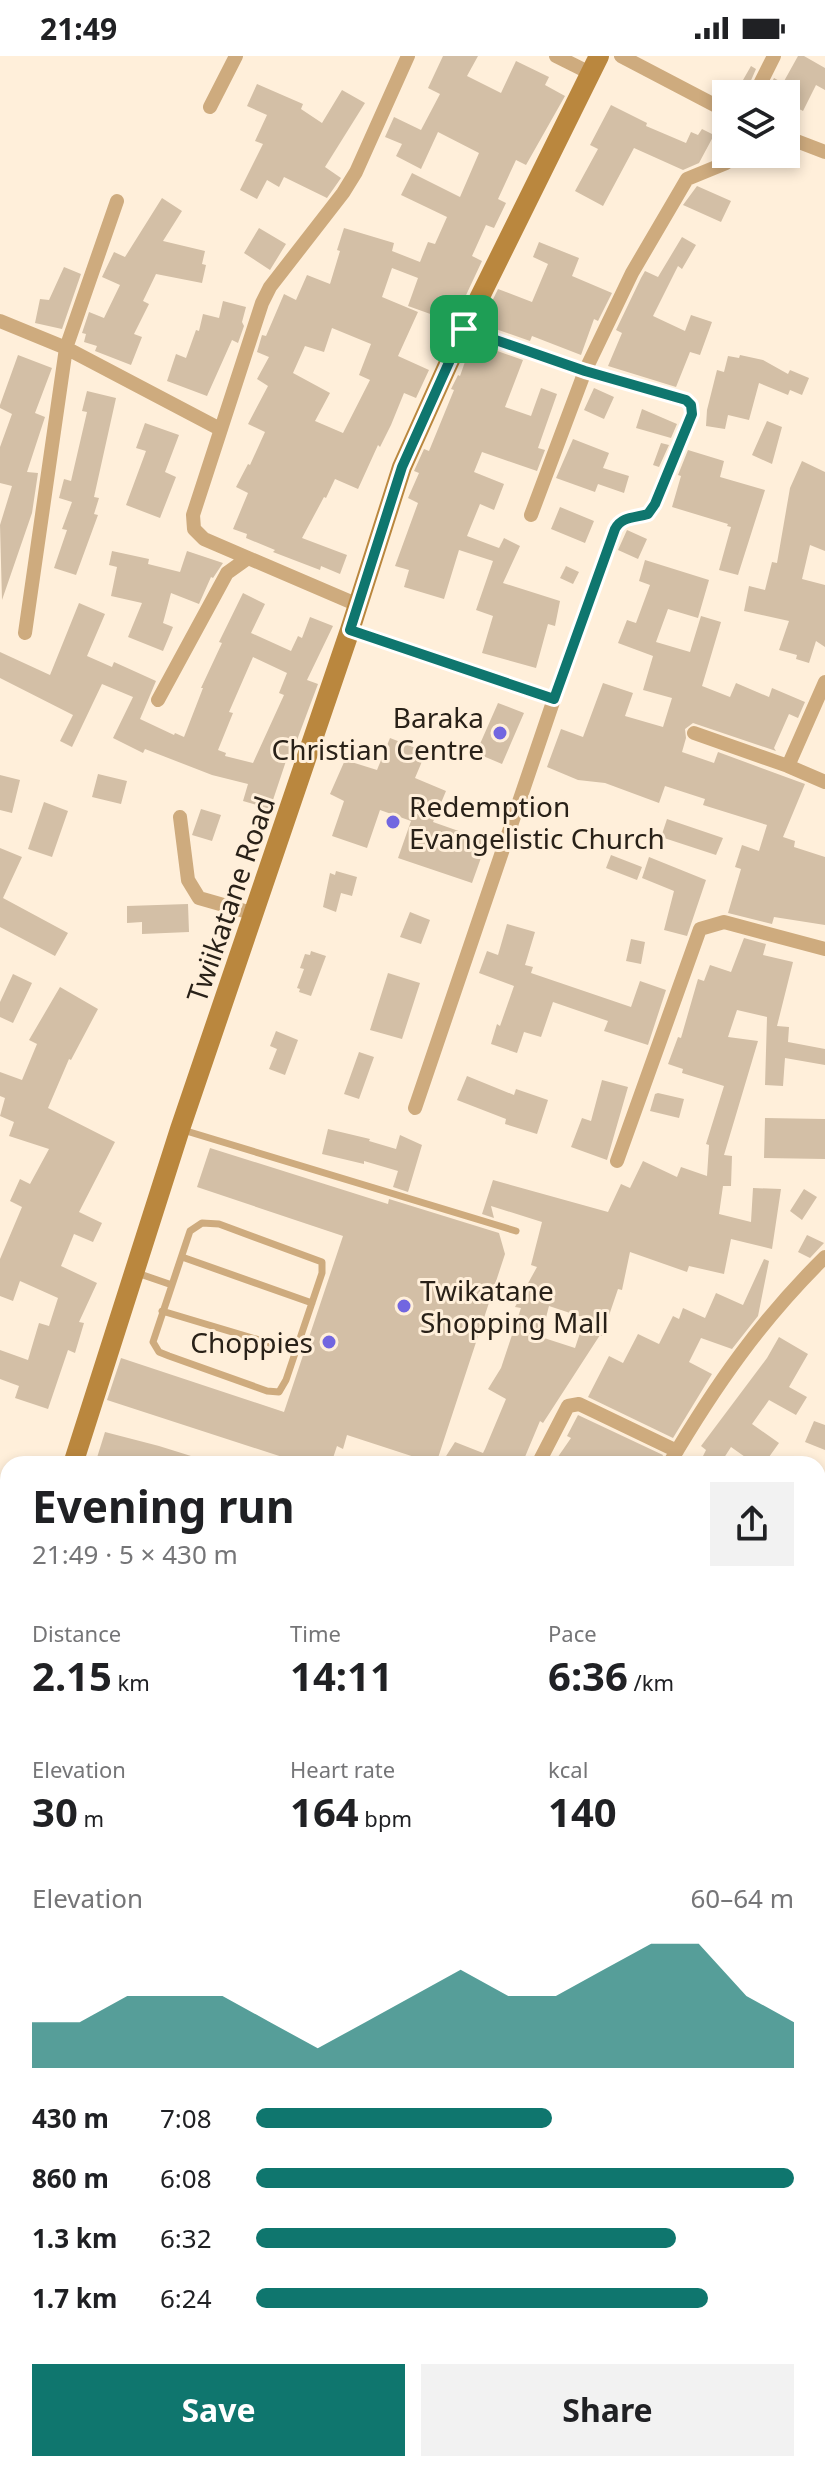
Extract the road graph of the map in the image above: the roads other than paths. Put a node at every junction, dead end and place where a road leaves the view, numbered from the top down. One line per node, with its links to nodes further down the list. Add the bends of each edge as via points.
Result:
1 (236, 56): 9 (street)
2 (408, 56): 18 (street, via 356,172 270,287)
3 (556, 56): 6 (street)
4 (621, 56): 8 (street)
5 (774, 56): 7 (street)
6 (595, 64): 15 (main road, Twiikatane Road)
7 (762, 80)
8 (712, 104)
9 (210, 107)
10 (800, 142): 11 (street)
11 (825, 152)
12 (714, 168): 17 (street, via 687,179 678,191)
13 (117, 201): 16 (street)
14 (0, 321): 16 (street)
15 (464, 329): 17 (street); 21 (main road, Twiikatane Road, via 402,467)
16 (66, 348): 18 (street); 23 (street)
17 (585, 371): 19 (street); 25 (street, via 686,400 692,414 655,504 648,514 619,522 615,529)
18 (220, 429): 20 (street, via 193,515 194,529 204,539)
19 (531, 515)
20 (248, 558): 21 (street); 26 (street, via 227,573)
21 (358, 605): 22 (main road, Twiikatane Road)
22 (350, 630): 25 (street); 31 (main road, Twiikatane Road)
23 (25, 633)
24 (825, 682): 28 (street)
25 (554, 699): 33 (street)
26 (158, 700)
27 (694, 733): 28 (street)
28 (788, 766): 29 (street)
29 (825, 782)
30 (180, 817): 31 (street, via 188,880 199,898)
31 (255, 914): 34 (main road, Twiikatane Road)
32 (825, 949): 35 (street, via 724,922 700,929)
33 (415, 1108)
34 (180, 1129): 36 (lane); 39 (main road, Twiikatane Road)
35 (617, 1161)
36 (516, 1231)
37 (182, 1257): 40 (lane); 41 (lane); 41 (lane, via 190,1231 202,1223 219,1224 310,1256 322,1262)
38 (825, 1257): 47 (street, via 728,1368)
39 (135, 1272): 40 (lane); 44 (main road, Twiikatane Road)
40 (172, 1285): 42 (lane)
41 (312, 1303): 43 (lane)
42 (162, 1311): 43 (lane); 43 (lane, via 153,1342 159,1352 267,1391 279,1392)
43 (296, 1351)
44 (76, 1456)
45 (542, 1456): 46 (street, via 568,1406 579,1404)
46 (671, 1456)
47 (674, 1456)

